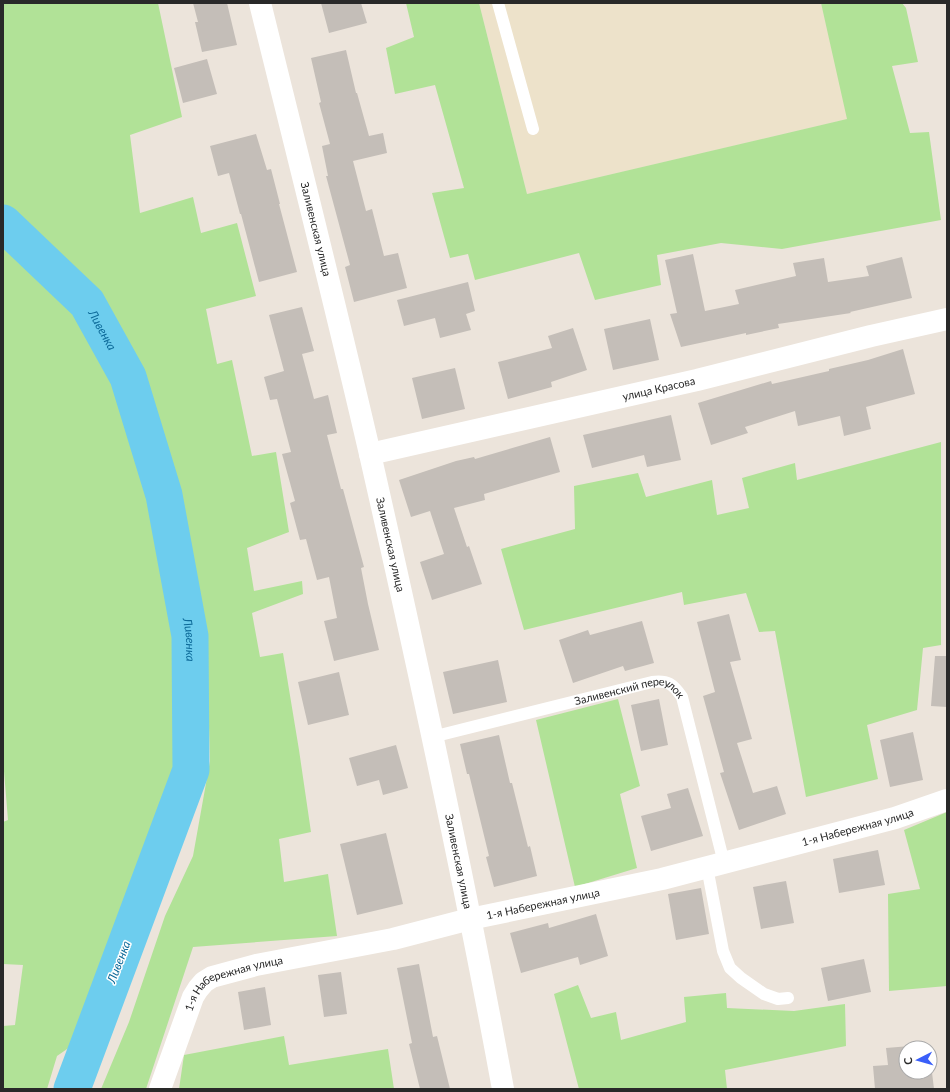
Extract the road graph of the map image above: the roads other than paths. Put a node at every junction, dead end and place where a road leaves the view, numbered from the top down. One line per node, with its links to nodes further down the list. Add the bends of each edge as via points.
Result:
1 (260, 3): 5 (street, Заливенская улица)
2 (498, 3): 3 (lane)
3 (532, 130)
4 (947, 319): 5 (street, улица Красова, via 697,380)
5 (370, 454): 6 (street, Заливенская улица)
6 (432, 737): 8 (lane, Заливенский переулок, via 652,682 668,683 676,688 682,697); 9 (street, Заливенская улица)
7 (947, 800): 8 (street, 1-я Набережная улица, via 896,818)
8 (715, 865): 9 (street, 1-я Набережная улица, via 662,879); 10 (lane, Заливенский переулок, via 723,951 730,968 764,994 778,999)
9 (470, 920): 11 (street, Заливенская улица); 12 (street, 1-я Набережная улица, via 393,939 256,965 212,977 204,982 193,997)
10 (788, 998)
11 (494, 1043): 13 (street); 14 (street, Заливенская улица)
12 (160, 1089)
13 (486, 1089)
14 (503, 1089)

